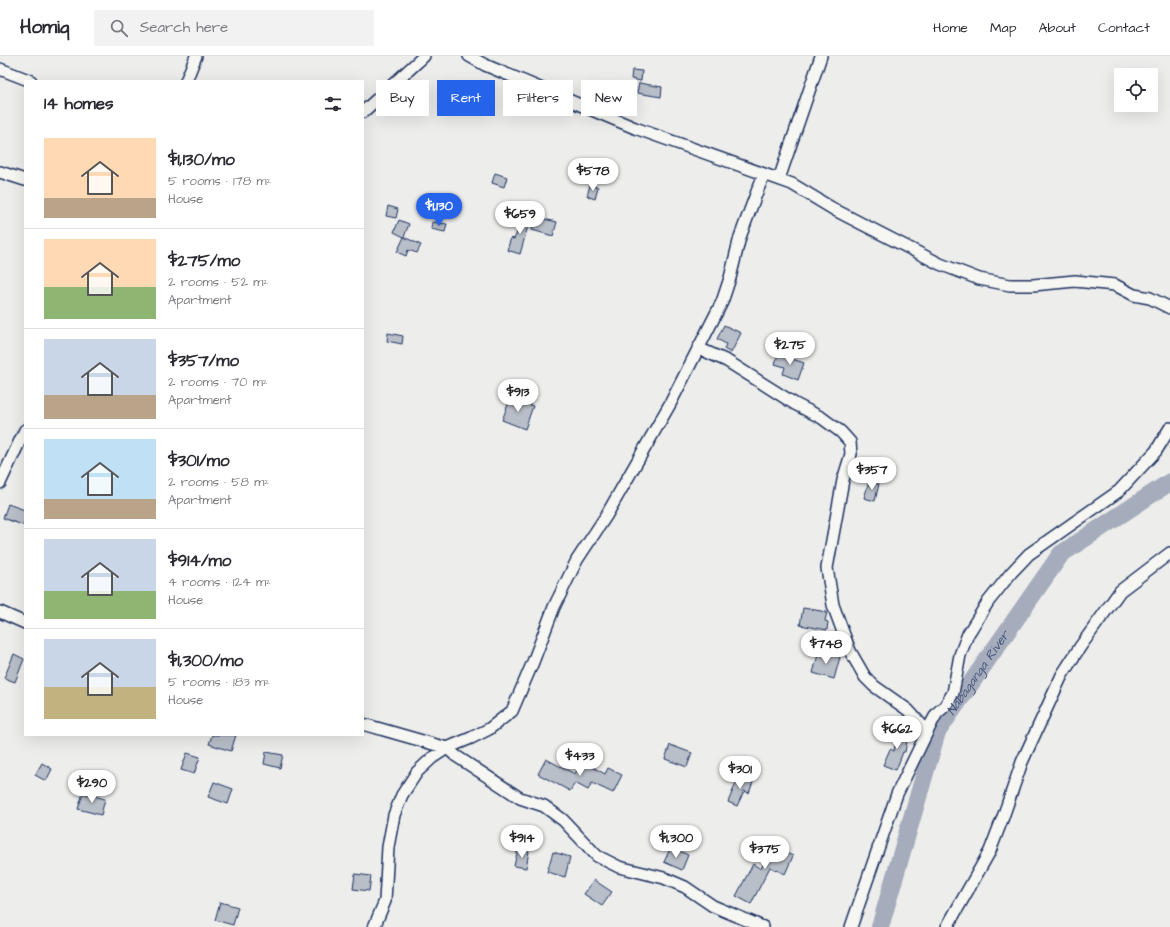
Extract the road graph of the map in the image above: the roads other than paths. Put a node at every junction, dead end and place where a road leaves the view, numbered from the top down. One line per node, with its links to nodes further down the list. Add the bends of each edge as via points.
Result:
1 (196, 56): 7 (street)
2 (424, 56): 8 (street)
3 (469, 56): 10 (street, via 636,128)
4 (821, 56): 11 (street)
5 (0, 69): 6 (street)
6 (28, 80)
7 (186, 80)
8 (364, 111)
9 (0, 172): 12 (street)
10 (764, 175): 11 (street); 14 (street, via 740,237 722,302)
11 (779, 179): 13 (street, via 940,264 979,279 1010,286 1075,281 1114,286)
12 (24, 180)
13 (1170, 308)
14 (698, 348): 22 (street, via 727,361 822,418 850,442 851,454 843,480 827,568 833,605 850,651 865,677 908,710); 23 (street, via 670,404 606,516 577,560 554,607 512,711 488,729)
15 (1170, 428): 22 (street, via 1156,452 1118,491 1029,554 1011,573 988,602 968,634 960,655 953,693)
16 (24, 432): 17 (street)
17 (0, 483)
18 (1170, 553): 27 (street, via 1120,592 1062,675 1022,762 990,851)
19 (0, 612): 20 (street)
20 (24, 623)
21 (364, 724): 23 (street)
22 (927, 731): 26 (street, via 897,794)
23 (447, 748): 24 (street, via 417,772 402,795 394,815 388,847 385,901); 25 (street, via 520,798 544,806 563,820 597,856 619,867 664,878 685,887 713,906)
24 (374, 927)
25 (763, 927)
26 (851, 927)
27 (948, 927)

